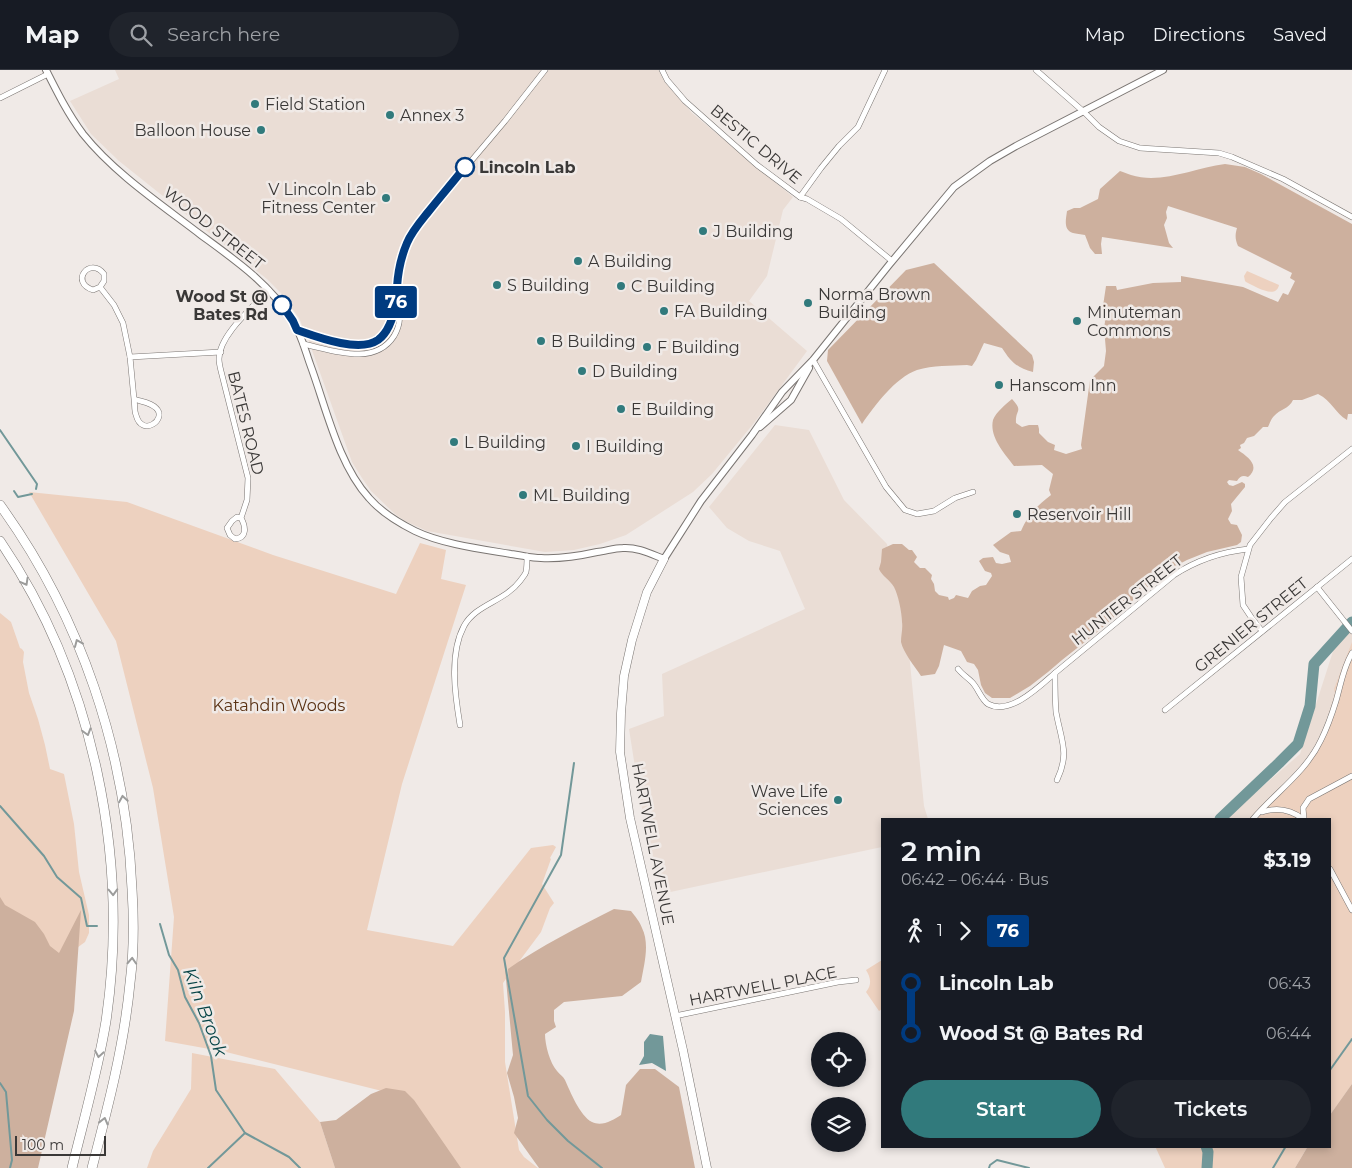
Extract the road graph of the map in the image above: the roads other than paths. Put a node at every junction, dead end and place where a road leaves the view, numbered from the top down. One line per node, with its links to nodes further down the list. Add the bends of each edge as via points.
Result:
1 (545, 70): 14 (street, via 417,225 401,258)
2 (662, 70): 9 (street, BESTIC DRIVE, via 685,101)
3 (885, 70): 9 (street, via 858,127 839,146)
4 (1036, 70): 8 (street)
5 (1163, 70): 8 (street)
6 (47, 72): 7 (street); 13 (street, WOOD STREET, via 69,114 101,153 134,183 241,264)
7 (0, 98)
8 (1084, 112): 10 (street, via 1119,141 1140,148 1232,156 1283,179); 11 (street, via 1016,146 960,183)
9 (800, 197): 11 (street, BESTIC DRIVE, via 841,219)
10 (1352, 217)
11 (892, 261): 19 (street)
12 (100, 287): 12 (street, via 104,281 100,269 86,270 82,275 83,284 93,290); 18 (street, via 123,323)
13 (270, 290): 15 (street, WOOD STREET); 17 (street, BATES ROAD, via 238,323)
14 (396, 302): 15 (street, via 386,332 368,344 343,343); 16 (street, via 400,318 398,328 384,346 375,351 363,355 348,354)
15 (297, 330): 16 (street, WOOD STREET)
16 (303, 344): 28 (street, WOOD STREET, via 340,449 370,500 395,519 430,537)
17 (220, 352): 18 (street); 25 (street, BATES ROAD, via 221,371 248,478 247,500)
18 (130, 357): 20 (street)
19 (813, 360): 21 (street, HARTWELL AVENUE, via 782,392); 21 (street, HARTWELL AVENUE, via 791,400); 23 (street, via 886,487 905,510 917,514 934,511)
20 (134, 399): 20 (street, via 158,409 158,419 151,426 140,424)
21 (752, 435): 29 (street, HARTWELL AVENUE, via 701,501)
22 (1352, 449): 27 (street, via 1285,502)
23 (973, 492)
24 (0, 505): 50 (highway, one-way to 24, via 116,1072 131,982 133,920 128,829 110,739 82,654 50,585)
25 (241, 518)
26 (0, 540): 49 (highway, one-way to 49, via 43,615 68,675 87,729 100,784 109,846 113,942 106,1020)
27 (1248, 549): 32 (street, via 1241,577 1243,605); 36 (street, HUNTER STREET, via 1230,551 1189,565)
28 (527, 556): 29 (street, WOOD STREET, via 563,557 624,548); 38 (street, via 526,574 515,588 473,614 464,626 454,670)
29 (664, 559): 48 (main road, HARTWELL AVENUE, via 647,592 632,640 620,713 620,752 630,818)
30 (1352, 559): 31 (street, GRENIER STREET)
31 (1317, 587): 32 (street, GRENIER STREET); 33 (street)
32 (1262, 631): 37 (street, GRENIER STREET)
33 (1352, 631)
34 (1352, 654): 41 (street, via 1316,752)
35 (958, 669): 36 (street, HUNTER STREET, via 988,704 1000,707 1017,702)
36 (1055, 673): 40 (street, via 1056,712 1064,744 1062,769)
37 (1165, 710)
38 (460, 725)
39 (1352, 776): 44 (street, via 1308,799 1303,808)
40 (1057, 780)
41 (1259, 812): 42 (street); 43 (street, via 1283,809)
42 (1254, 818)
43 (1301, 818)
44 (1303, 818)
45 (1331, 870): 46 (street)
46 (1352, 910)
47 (856, 980): 48 (street, HARTWELL PLACE)
48 (675, 1016): 51 (main road, HARTWELL AVENUE)
49 (72, 1168)
50 (92, 1168)
51 (707, 1168)

